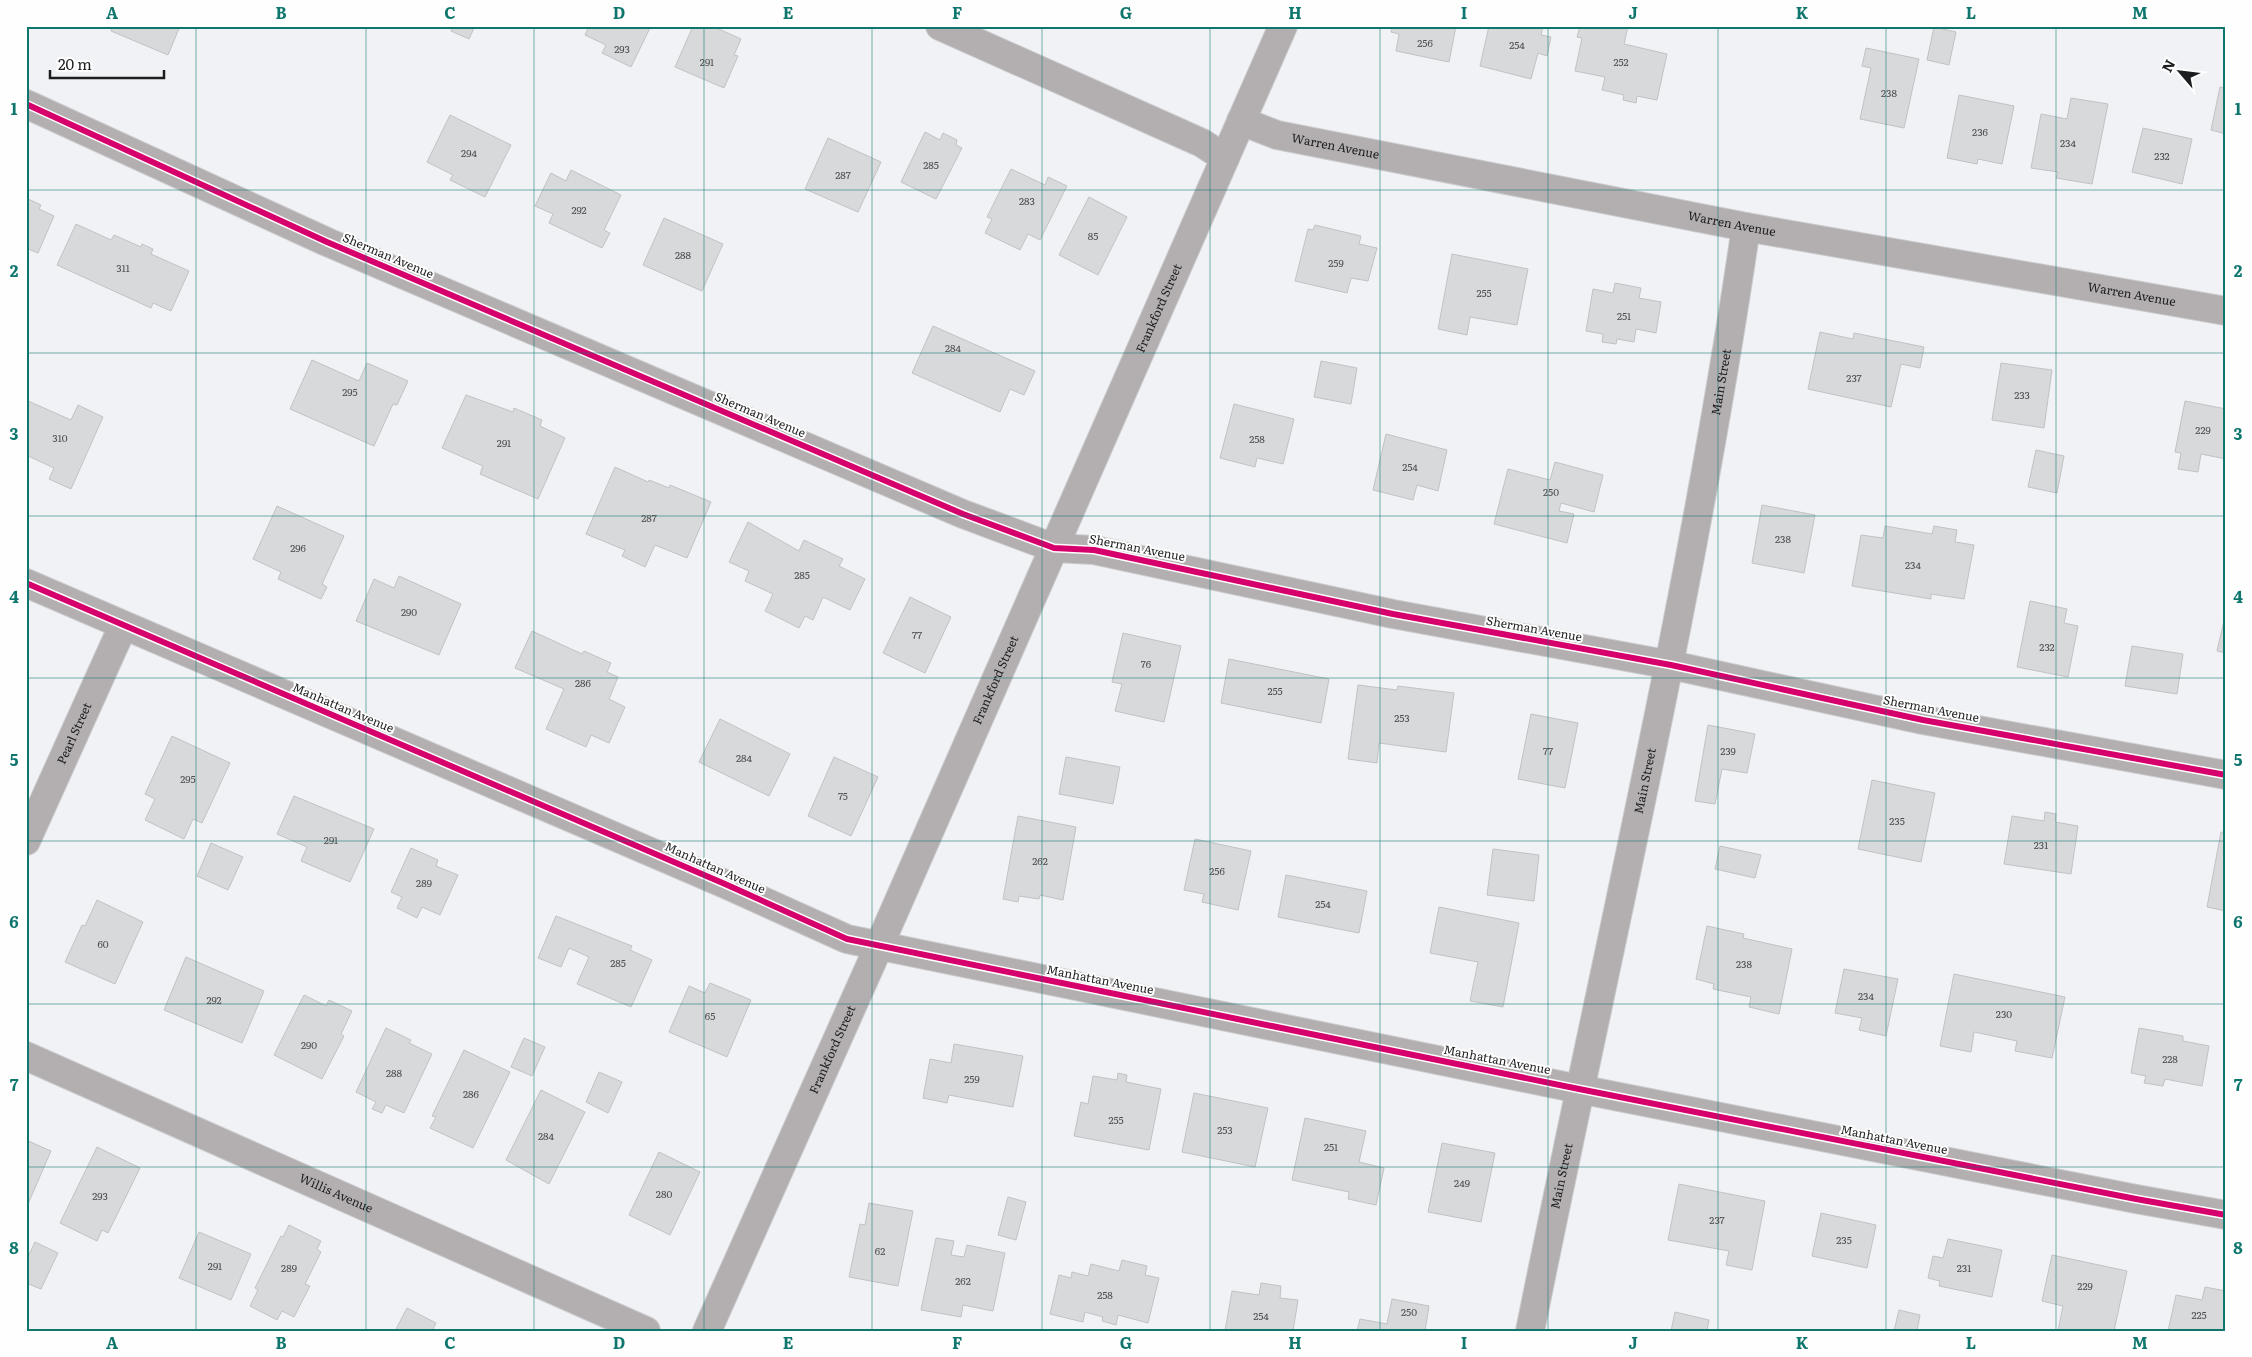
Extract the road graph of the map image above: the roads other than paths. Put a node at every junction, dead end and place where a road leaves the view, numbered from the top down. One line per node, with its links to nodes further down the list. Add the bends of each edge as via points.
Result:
1 (940, 26): 5 (street, via 1202,143)
2 (1283, 26): 4 (street, Frankford Street)
3 (26, 104): 8 (street, Sherman Avenue, via 327,242 964,514)
4 (1242, 121): 5 (street, Frankford Street); 6 (street, Warren Avenue, via 1277,134)
5 (1224, 158): 8 (street, Frankford Street)
6 (1746, 227): 7 (street, Warren Avenue); 11 (street, Main Street, via 1726,361)
7 (2226, 311)
8 (1054, 548): 11 (street, Sherman Avenue, via 1094,550 1394,614); 14 (street, Frankford Street)
9 (26, 583): 10 (street, Manhattan Avenue)
10 (123, 626): 13 (street, Pearl Street); 14 (street, Manhattan Avenue, via 847,939)
11 (1671, 665): 12 (street, Sherman Avenue, via 1923,720); 16 (street, Main Street)
12 (2226, 775)
13 (26, 841)
14 (879, 946): 16 (street, Manhattan Avenue); 19 (street, Frankford Street)
15 (26, 1056): 18 (street, Willis Avenue)
16 (1579, 1089): 17 (street, Manhattan Avenue); 20 (street, Main Street)
17 (2226, 1215)
18 (646, 1331)
19 (707, 1331)
20 (1530, 1331)

